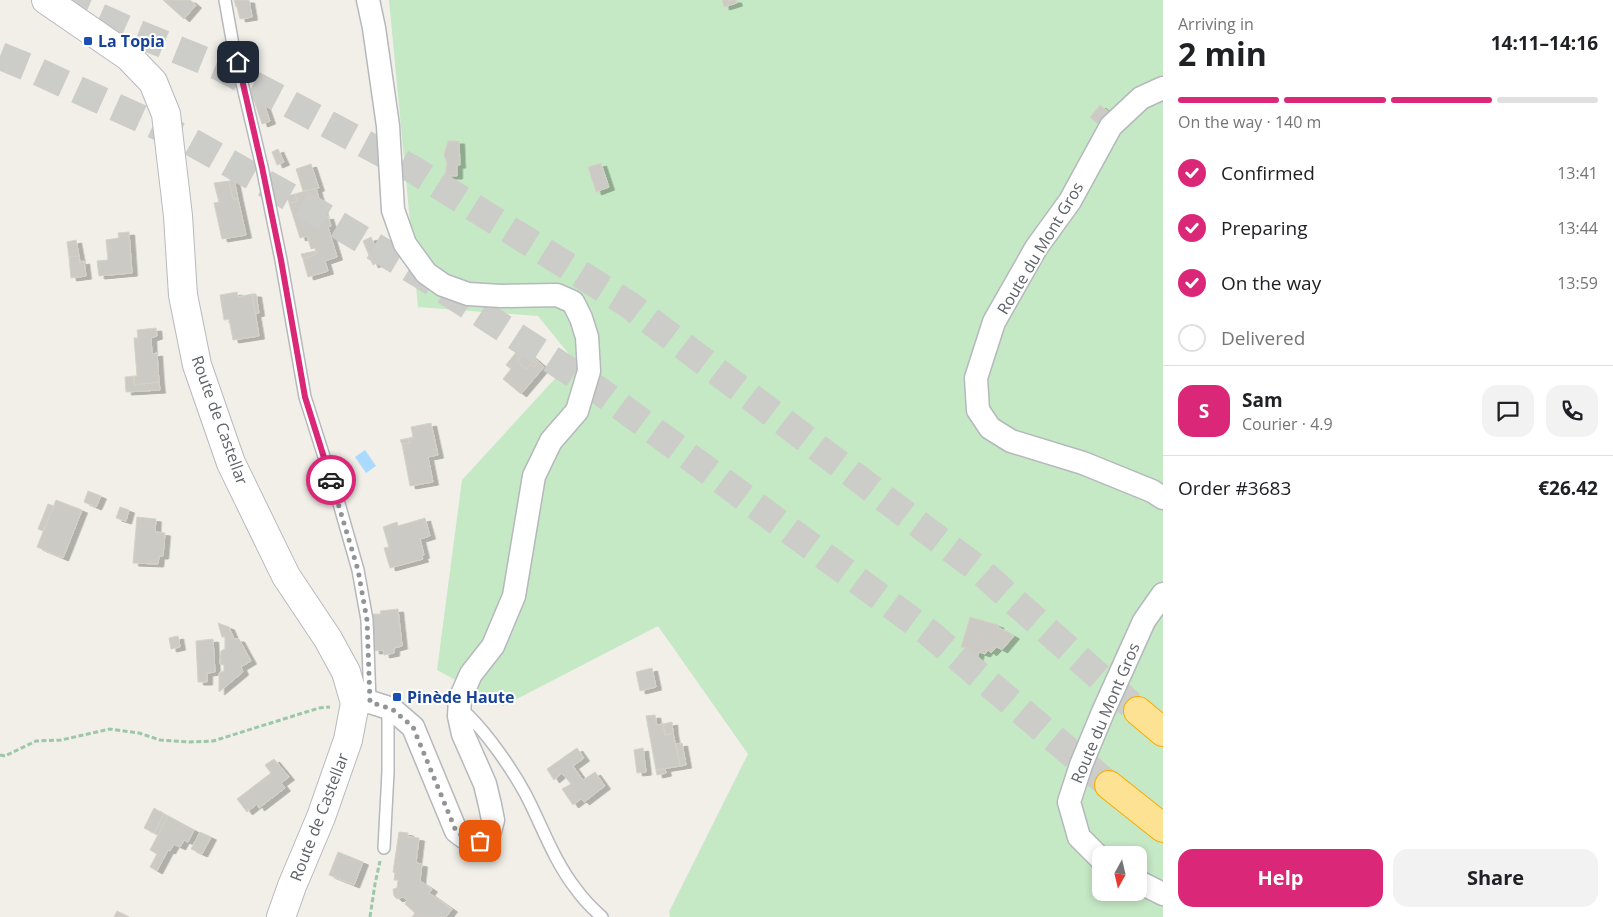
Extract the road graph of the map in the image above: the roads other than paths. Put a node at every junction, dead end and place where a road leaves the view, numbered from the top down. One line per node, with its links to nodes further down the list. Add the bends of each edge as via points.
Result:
1 (46, 0): 7 (street, Route de Castellar, via 129,57 152,82 166,114 184,294 197,365 231,463 286,576 346,672)
2 (225, 0): 7 (lane, via 281,260 305,397 358,570 367,620)
3 (368, 0): 9 (street, via 388,126 393,210 405,244 426,273 443,285 468,294 557,295 573,302 587,337 589,371 577,411 551,441 534,476 514,596 493,646 471,674 460,699)
4 (1163, 88): 5 (street, Route du Mont Gros, via 1141,98 1111,126 1070,201 1036,248 994,322 976,378 978,410 990,428 1011,441 1083,463)
5 (1163, 498)
6 (1163, 594): 14 (street, Route du Mont Gros, via 1144,621 1081,765 1069,802 1080,837)
7 (371, 704): 9 (street, via 392,709 413,727 456,831 468,840 480,841 489,835 493,820 485,784 463,734); 13 (lane, via 388,772); 17 (street, Route de Castellar, via 348,740)
8 (1138, 711): 10 (highway)
9 (459, 716): 18 (lane, via 468,715 476,723 513,774 576,890)
10 (1163, 732)
11 (1109, 785): 12 (highway)
12 (1163, 828)
13 (384, 848)
14 (1092, 850)
15 (1148, 886): 16 (street)
16 (1163, 894)
17 (281, 917)
18 (602, 917)

